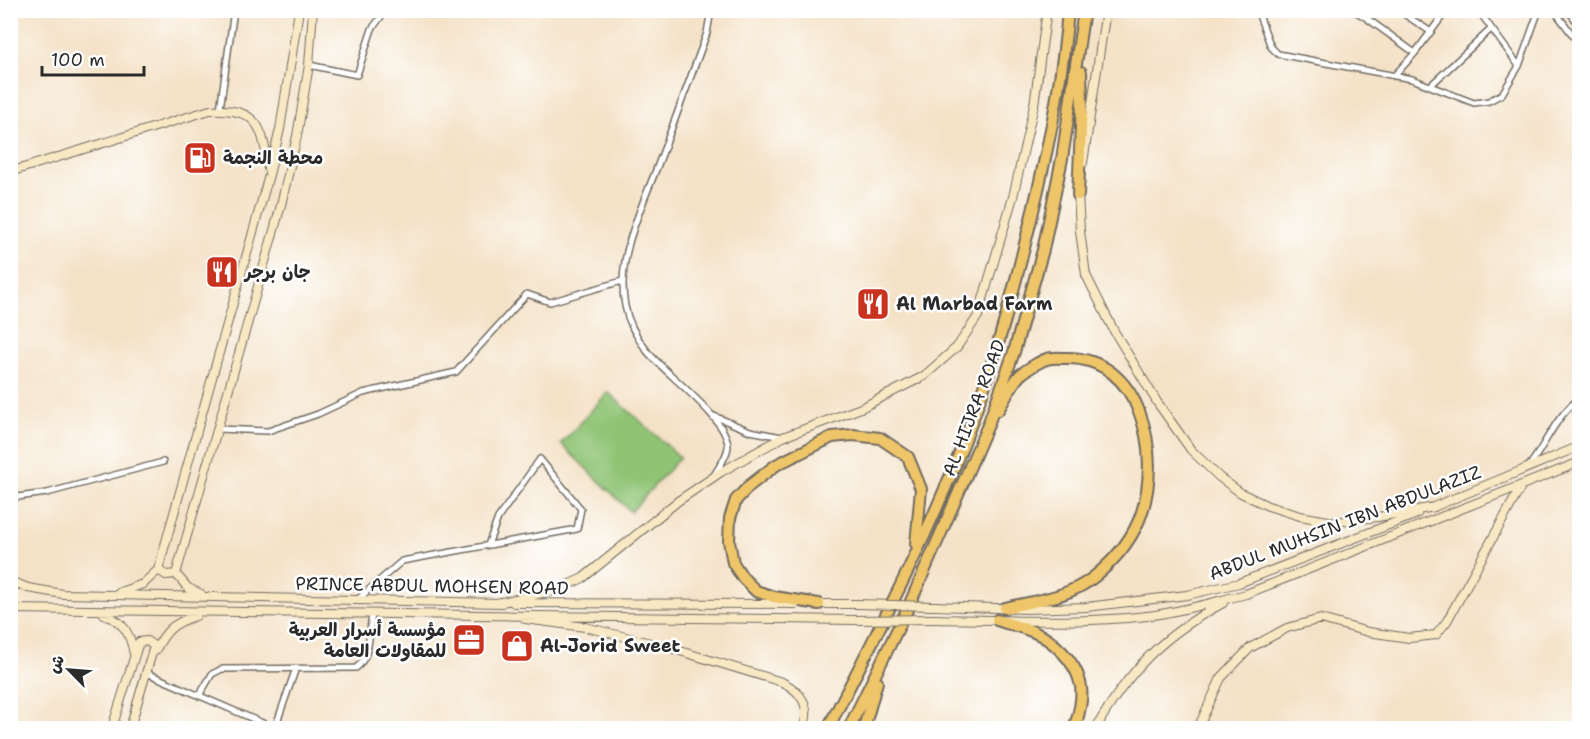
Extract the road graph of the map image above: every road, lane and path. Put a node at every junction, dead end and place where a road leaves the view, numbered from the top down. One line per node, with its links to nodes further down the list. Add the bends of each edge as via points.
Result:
1 (234, 10): 28 (street)
2 (298, 10): 30 (main road)
3 (313, 10): 24 (main road)
4 (386, 10): 24 (street, via 372,29 357,75)
5 (711, 10): 32 (street, via 707,33 629,243)
6 (1047, 10): 37 (main road, via 1034,105 1013,197 978,316 957,346 924,376 861,408)
7 (1068, 10): 47 (highway, AL HIJRA ROAD, via 1046,157 997,348 972,422)
8 (1084, 10): 21 (highway, AL HIJRA ROAD)
9 (1106, 10): 31 (main road)
10 (1257, 10): 26 (street, via 1271,47 1278,54)
11 (1398, 10): 20 (street)
12 (1447, 10): 20 (street)
13 (1478, 10): 19 (street)
14 (1539, 10): 25 (street)
15 (1554, 10): 22 (street)
16 (1568, 10): 18 (street)
17 (1353, 11): 23 (street)
18 (1580, 26)
19 (1491, 29): 25 (street); 27 (street)
20 (1431, 32): 23 (street)
21 (1080, 45): 31 (highway); 35 (highway, AL HIJRA ROAD, via 1043,250)
22 (1580, 45)
23 (1415, 53): 26 (street)
24 (309, 65): 36 (main road, via 280,209)
25 (1519, 66): 27 (street, via 1502,94 1489,101 1474,103)
26 (1394, 76): 27 (street)
27 (1431, 86)
28 (220, 110): 29 (main road); 30 (main road, via 247,115 259,127)
29 (10, 172)
30 (269, 175): 48 (main road)
31 (1078, 195): 45 (main road, via 1086,275 1114,331 1191,450 1219,477 1268,506 1334,522)
32 (622, 281): 34 (street, via 628,315 648,352); 36 (street, via 550,302 527,294 456,372 363,393 268,431)
33 (1580, 398): 41 (street, via 1558,420)
34 (713, 415): 37 (street, via 750,431); 42 (street, via 728,445)
35 (988, 425): 59 (highway, via 1021,375 1047,358 1077,358 1097,364 1117,377 1132,394 1150,456 1142,513 1125,547 1093,578 1069,591); 67 (highway, AL HIJRA ROAD)
36 (218, 429): 49 (main road)
37 (783, 437): 42 (main road)
38 (1580, 446): 41 (main road, ABDUL MUHSIN IBN ABDULAZIZ)
39 (163, 462): 44 (street, via 47,493)
40 (1580, 462): 43 (main road, ABDUL MUHSIN IBN ABDULAZIZ)
41 (1525, 470): 45 (main road, ABDUL MUHSIN IBN ABDULAZIZ)
42 (713, 478): 55 (main road, via 678,501 583,578 557,590)
43 (1522, 485): 53 (main road, ABDUL MUHSIN IBN ABDULAZIZ); 81 (main road, via 1436,635 1409,638 1321,619 1287,628 1250,648 1221,678)
44 (10, 498)
45 (1434, 507): 59 (main road, ABDUL MUHSIN IBN ABDULAZIZ, via 1239,583 1187,595 1086,607)
46 (488, 545): 46 (street, via 577,528 581,508 540,459 498,518); 54 (street, via 402,561)
47 (914, 558): 56 (highway, via 921,489 908,458 880,438 832,437 776,465 749,486 736,500 730,518 733,563 756,591); 76 (highway, AL HIJRA ROAD)
48 (158, 570): 49 (main road); 51 (main road, via 143,584)
49 (176, 574): 52 (main road, via 188,588)
50 (10, 581): 51 (main road, PRINCE ABDUL MOHSEN ROAD, via 63,594)
51 (114, 595): 52 (main road, PRINCE ABDUL MOHSEN ROAD)
52 (205, 596): 54 (main road, PRINCE ABDUL MOHSEN ROAD)
53 (1234, 597): 65 (main road, ABDUL MUHSIN IBN ABDULAZIZ, via 1147,616 1074,622); 80 (main road, via 1196,617 1135,669)
54 (357, 600): 55 (main road, PRINCE ABDUL MOHSEN ROAD)
55 (497, 603): 56 (main road, PRINCE ABDUL MOHSEN ROAD)
56 (819, 604): 57 (main road, PRINCE ABDUL MOHSEN ROAD)
57 (855, 604): 59 (main road, ABDUL MUHSIN IBN ABDULAZIZ, bridge)
58 (10, 609): 60 (main road, PRINCE ABDUL MOHSEN ROAD)
59 (1005, 609)
60 (97, 611): 61 (main road, PRINCE ABDUL MOHSEN ROAD); 66 (main road, via 122,624 129,633)
61 (205, 613): 62 (main road, PRINCE ABDUL MOHSEN ROAD); 68 (main road, via 170,627)
62 (372, 614): 63 (main road, PRINCE ABDUL MOHSEN ROAD); 69 (street, via 360,666)
63 (500, 616): 64 (main road, PRINCE ABDUL MOHSEN ROAD, bridge); 75 (main road, via 585,627 782,682 801,695 805,705)
64 (934, 620): 65 (main road, ABDUL MUHSIN IBN ABDULAZIZ)
65 (998, 620): 79 (highway, via 1035,632 1058,647 1072,665 1080,683)
66 (134, 655): 68 (main road, via 139,642 147,641 154,646); 72 (main road)
67 (884, 655): 77 (highway, AL HIJRA ROAD); 78 (highway)
68 (150, 660): 70 (main road)
69 (296, 668): 71 (street, via 222,669 212,674); 74 (street)
70 (147, 673): 71 (street); 73 (main road)
71 (199, 696): 74 (street)
72 (112, 729)
73 (130, 729)
74 (275, 729)
75 (803, 729)
76 (828, 729)
77 (849, 729)
78 (864, 729)
79 (1074, 729)
80 (1096, 729)
81 (1198, 729)

